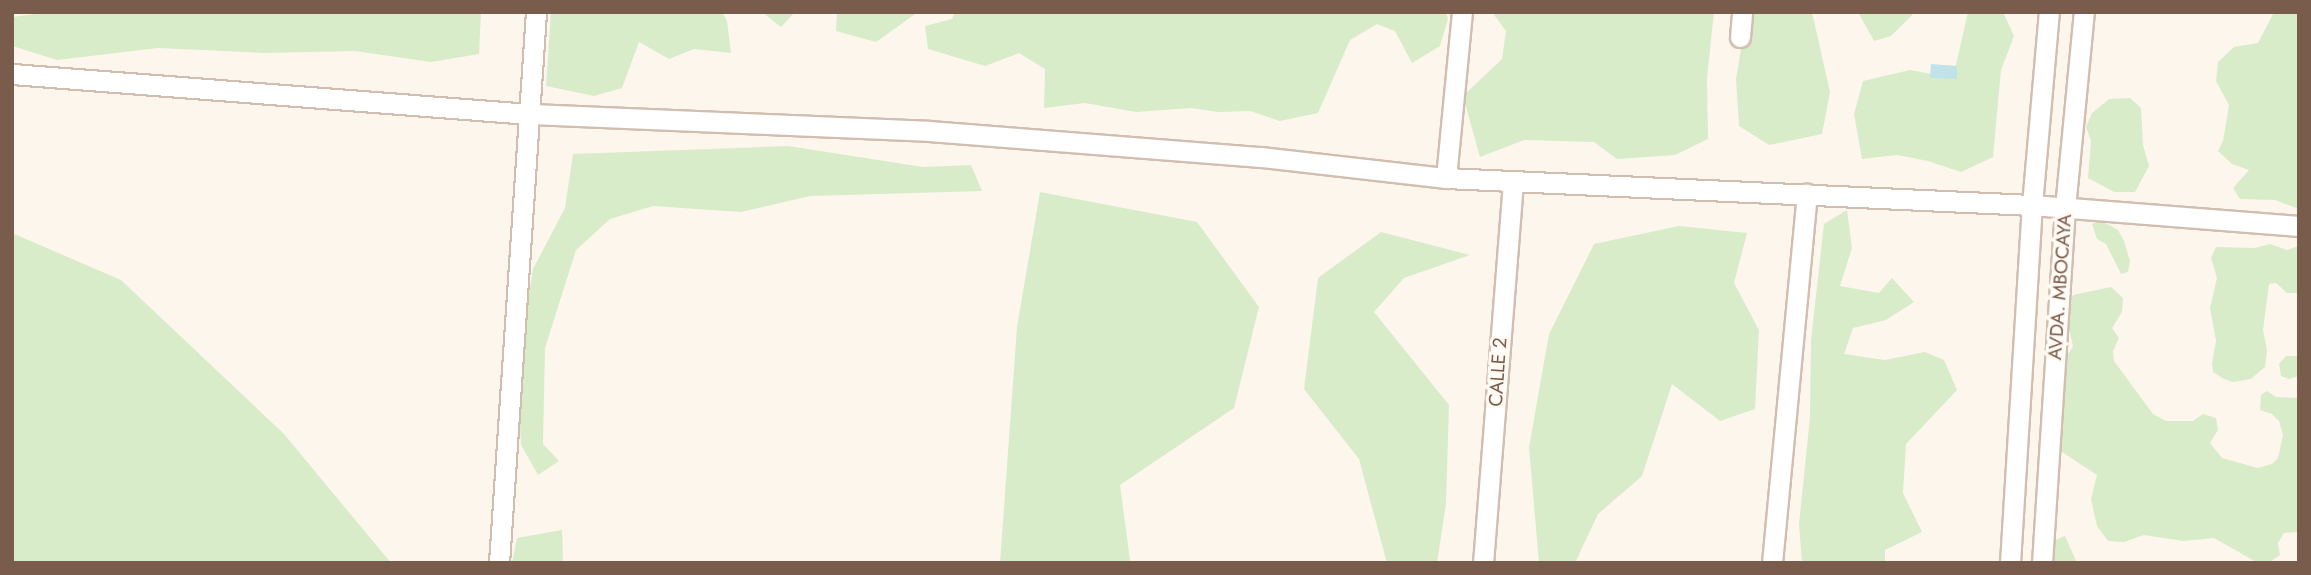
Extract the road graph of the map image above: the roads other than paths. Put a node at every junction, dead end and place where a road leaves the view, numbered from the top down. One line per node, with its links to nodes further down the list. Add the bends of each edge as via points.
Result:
1 (536, 12): 8 (street)
2 (1462, 12): 9 (street)
3 (1742, 12): 6 (street)
4 (2049, 12): 12 (street)
5 (2084, 12): 13 (street, AVDA. MBOCAYA)
6 (1740, 37)
7 (12, 74): 8 (street)
8 (529, 114): 9 (street, via 929,131 1261,157); 15 (street)
9 (1446, 178): 10 (street)
10 (1513, 181): 11 (street); 16 (street, CALLE 2)
11 (1807, 194): 12 (street); 17 (street)
12 (2032, 205): 13 (street); 18 (street)
13 (2065, 208): 14 (street); 19 (street, AVDA. MBOCAYA)
14 (2299, 226)
15 (499, 563)
16 (1483, 563)
17 (1772, 563)
18 (2010, 563)
19 (2042, 563)

